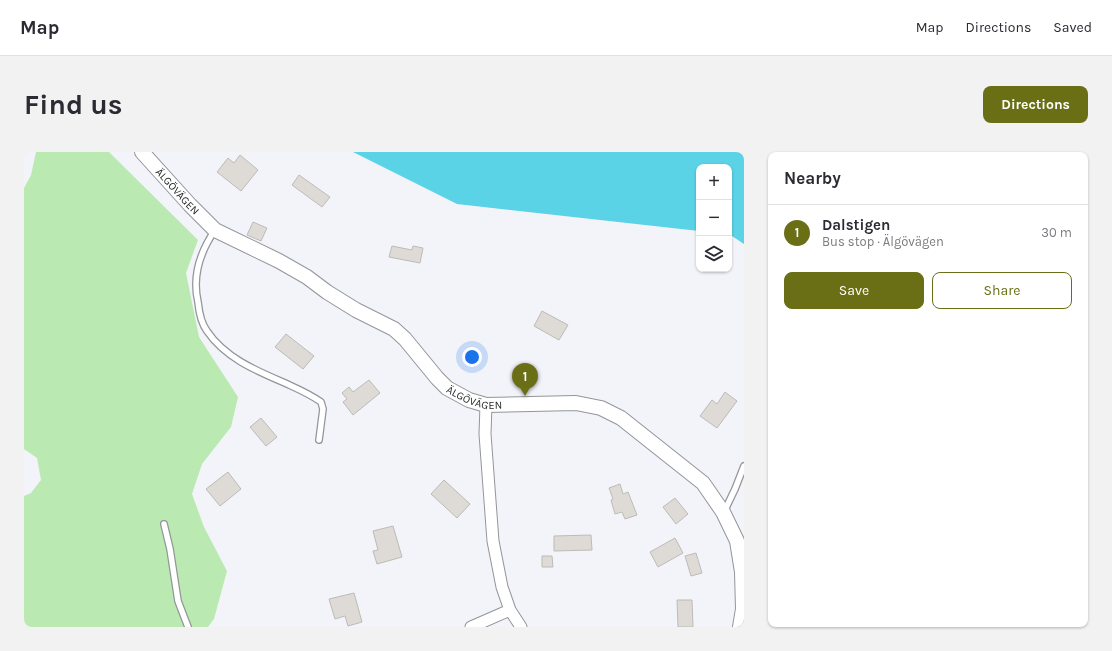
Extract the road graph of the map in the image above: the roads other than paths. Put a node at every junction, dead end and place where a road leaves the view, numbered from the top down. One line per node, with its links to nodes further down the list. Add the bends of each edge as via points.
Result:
1 (142, 152): 2 (street, ÄLGÖVÄGEN)
2 (215, 230): 3 (street, ÄLGÖVÄGEN, via 279,261 350,306 394,329 447,388 469,400); 4 (lane, via 208,240 196,274 196,291 204,325 216,342 236,359 321,402 323,409)
3 (486, 404): 6 (street, ÄLGÖVÄGEN, via 576,403 601,408 621,418 703,483); 8 (street, via 484,434 493,540 502,587)
4 (319, 440)
5 (744, 466): 6 (lane)
6 (723, 512): 12 (street, ÄLGÖVÄGEN, via 737,541 742,572 743,608)
7 (164, 524): 9 (lane, via 178,601)
8 (510, 610): 10 (street); 11 (street)
9 (188, 627)
10 (471, 627)
11 (521, 627)
12 (740, 627)

